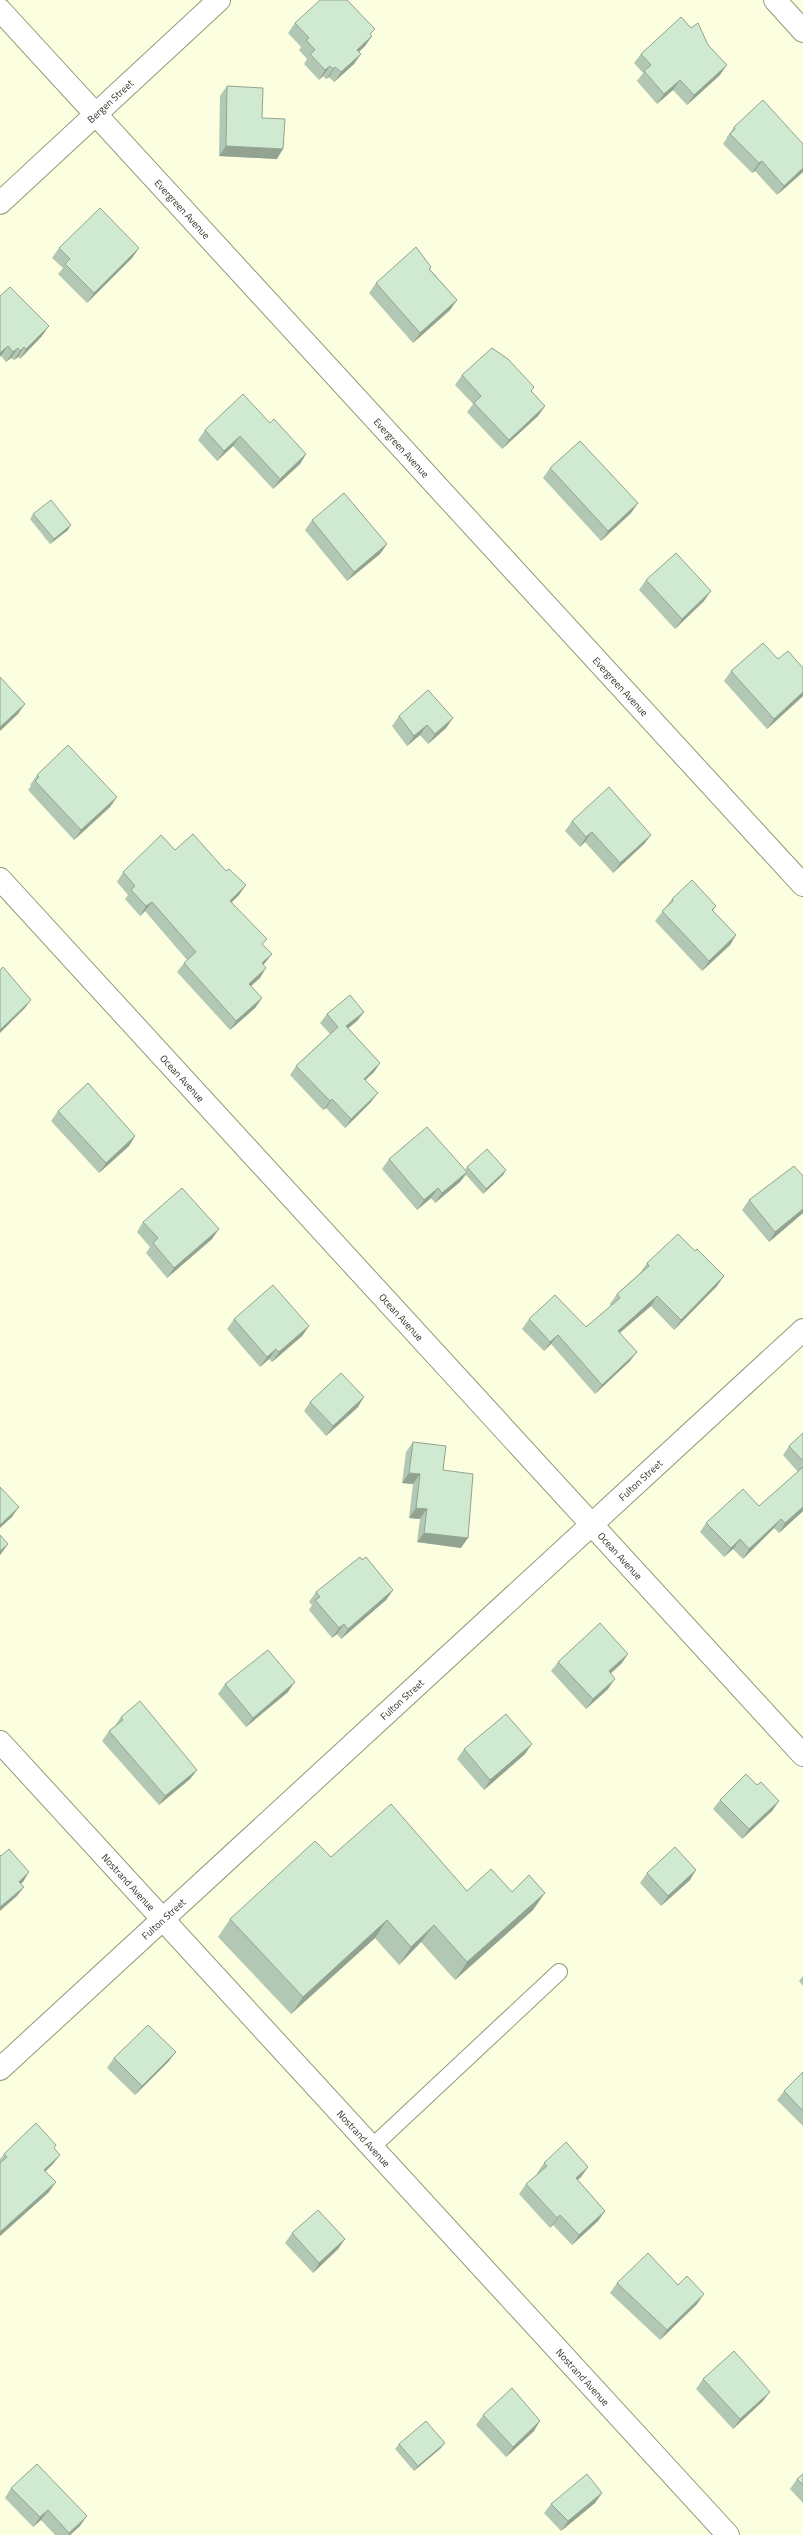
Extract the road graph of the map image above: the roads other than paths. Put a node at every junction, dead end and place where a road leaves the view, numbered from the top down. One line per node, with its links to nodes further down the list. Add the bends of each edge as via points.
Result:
1 (219, 0): 5 (street, Bergen Street)
2 (775, 0): 4 (street)
3 (0, 10): 5 (street, Evergreen Avenue)
4 (803, 31)
5 (96, 114): 6 (street, Bergen Street); 8 (street, Evergreen Avenue)
6 (0, 203)
7 (0, 879): 10 (street, Ocean Avenue)
8 (803, 884)
9 (803, 1330): 10 (street, Fulton Street)
10 (591, 1526): 12 (street, Ocean Avenue); 13 (street, Fulton Street)
11 (0, 1742): 13 (street, Nostrand Avenue)
12 (803, 1755)
13 (162, 1918): 15 (street, Fulton Street); 16 (street, Nostrand Avenue)
14 (559, 1972): 16 (lane)
15 (0, 2069)
16 (372, 2147): 17 (street, Nostrand Avenue)
17 (728, 2535)

